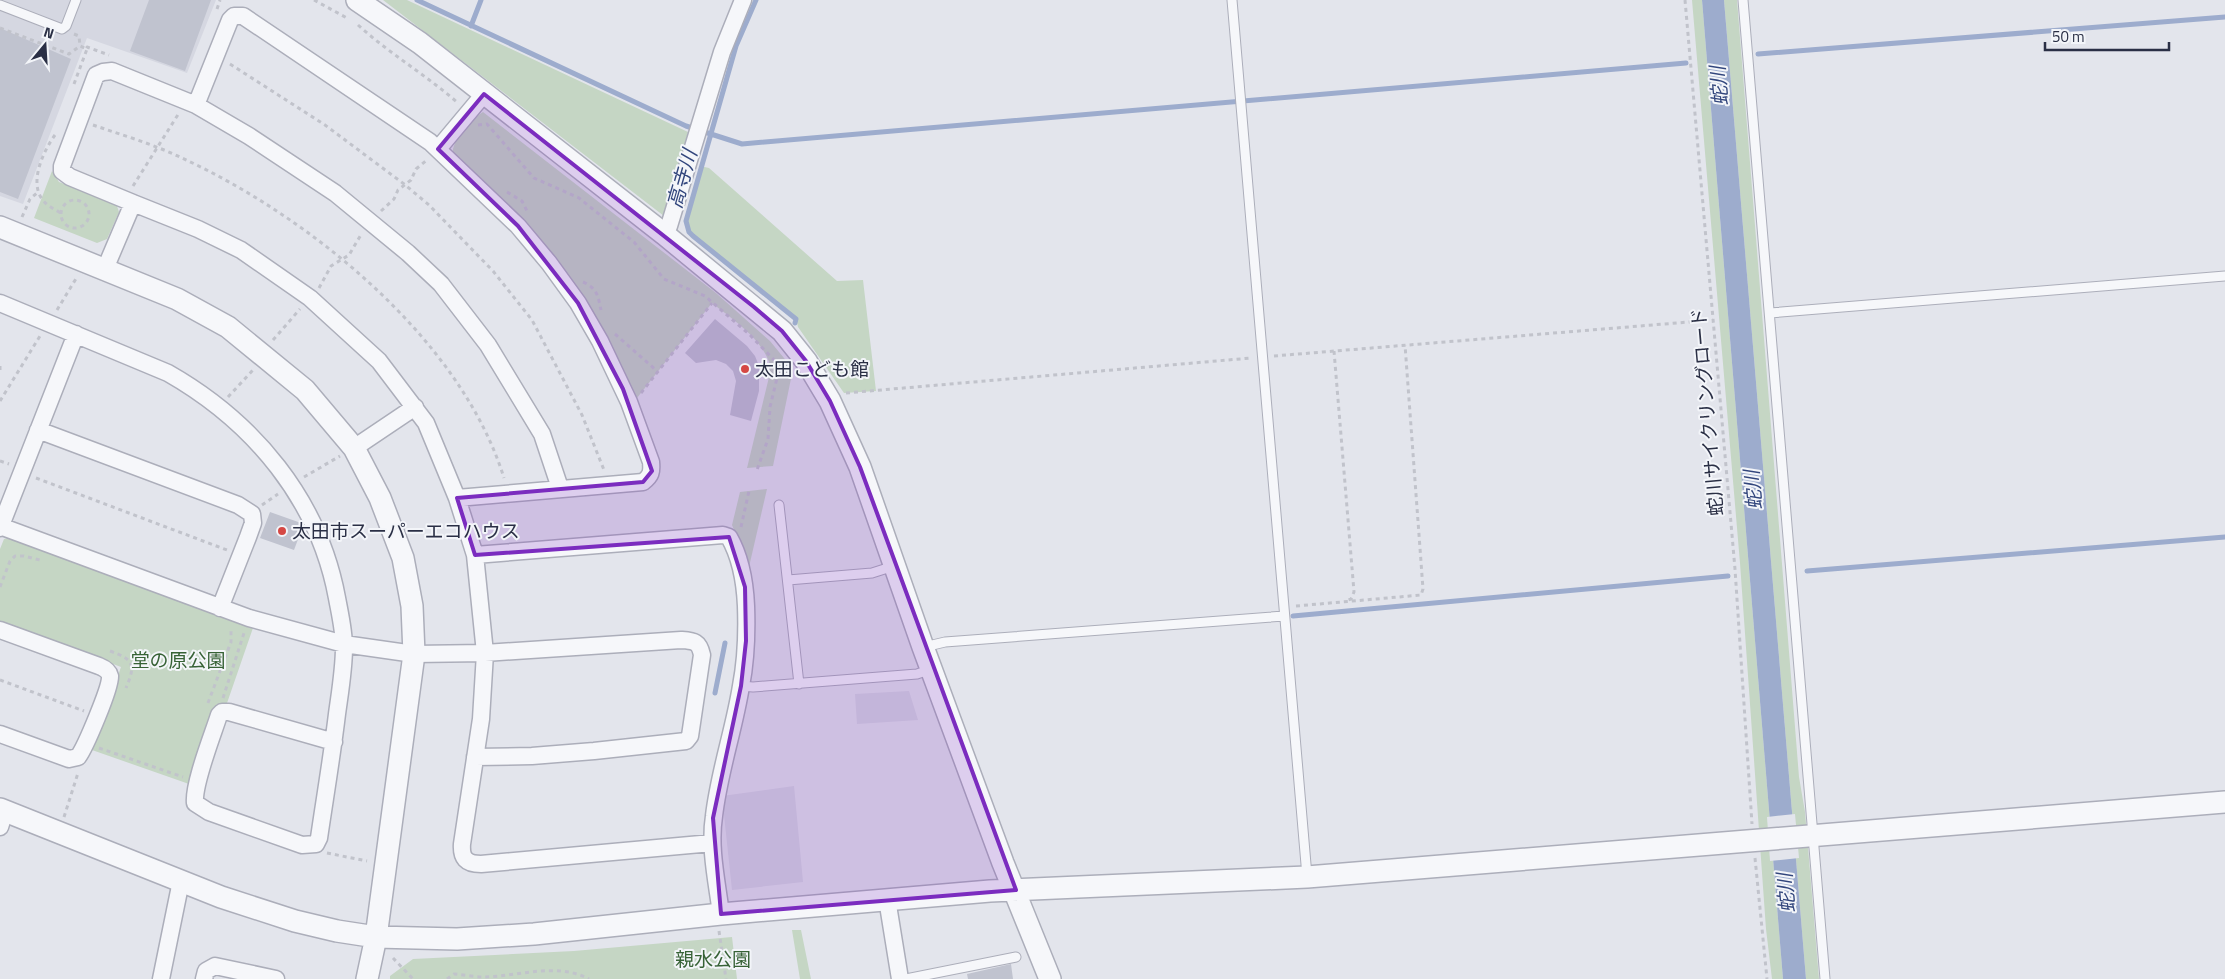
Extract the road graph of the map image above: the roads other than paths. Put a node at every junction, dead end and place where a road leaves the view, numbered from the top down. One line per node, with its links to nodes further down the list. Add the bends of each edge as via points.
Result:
1 (76, 0): 6 (lane, via 62,29)
2 (357, 0): 7 (street, via 420,43)
3 (743, 0): 12 (street, via 722,52)
4 (1232, 0): 28 (lane)
5 (1743, 0): 16 (lane)
6 (0, 5)
7 (484, 94): 9 (street); 12 (street)
8 (196, 105): 9 (street, via 230,20 234,16 243,16); 10 (street, via 112,71 96,75 62,171 70,178); 21 (street, via 335,193 441,284 488,345 542,434)
9 (438, 149): 21 (street, via 518,226 549,262 578,304 600,341 651,462 649,478 642,482)
10 (133, 203): 13 (street); 18 (street, via 232,246 276,273 310,298 379,361)
11 (0, 227): 13 (street)
12 (664, 234): 26 (street, via 782,331 806,361 830,401 860,466)
13 (105, 269): 20 (street, via 177,299 228,327 305,390)
14 (2225, 276): 16 (lane)
15 (0, 302): 17 (street)
16 (1770, 313): 43 (lane)
17 (76, 334): 19 (street); 31 (street, via 142,361 194,388 235,421 274,462 299,494 325,551 334,579)
18 (415, 407): 20 (street); 22 (street, via 426,423)
19 (38, 430): 24 (street); 29 (street, via 238,505 252,514 253,523 239,555)
20 (348, 452): 34 (street, via 380,498 402,558 412,606)
21 (560, 488): 22 (street)
22 (457, 498): 25 (street)
23 (779, 505): 27 (lane)
24 (0, 527): 29 (street)
25 (475, 555): 33 (street); 37 (street, via 729,537 736,550 745,587 746,641)
26 (894, 566): 27 (lane, via 872,573); 32 (street)
27 (788, 580): 36 (lane)
28 (1284, 612): 32 (lane, via 945,642); 45 (lane)
29 (221, 616): 31 (street, via 249,618)
30 (0, 630): 38 (street, via 107,670 110,677 82,751 69,760)
31 (344, 644): 34 (street); 39 (street)
32 (923, 647): 35 (street)
33 (485, 653): 34 (street); 40 (street); 40 (street, via 681,640 695,641 702,655 690,736 686,740 559,754)
34 (414, 654): 50 (street)
35 (932, 669): 36 (lane, via 917,674); 47 (street, via 1003,863)
36 (799, 684): 37 (lane)
37 (741, 686): 44 (street, via 717,789)
38 (0, 734)
39 (334, 742): 39 (street, via 316,844 302,845 200,808 195,803 198,783 222,712)
40 (475, 757): 44 (street, via 462,853 471,864)
41 (2225, 802): 43 (street)
42 (2, 815): 46 (street)
43 (1811, 835): 45 (street); 59 (lane)
44 (712, 843): 49 (street)
45 (1307, 877): 47 (street)
46 (181, 881): 50 (street, via 295,921); 52 (street)
47 (1016, 890): 48 (street); 58 (street)
48 (886, 900): 49 (street); 56 (street)
49 (720, 922): 50 (street, via 496,938)
50 (376, 937): 55 (street)
51 (1016, 957): 57 (lane)
52 (161, 979)
53 (204, 979): 54 (street, via 206,971 215,966)
54 (276, 979)
55 (367, 979)
56 (900, 979)
57 (906, 979)
58 (1050, 979)
59 (1825, 979)

